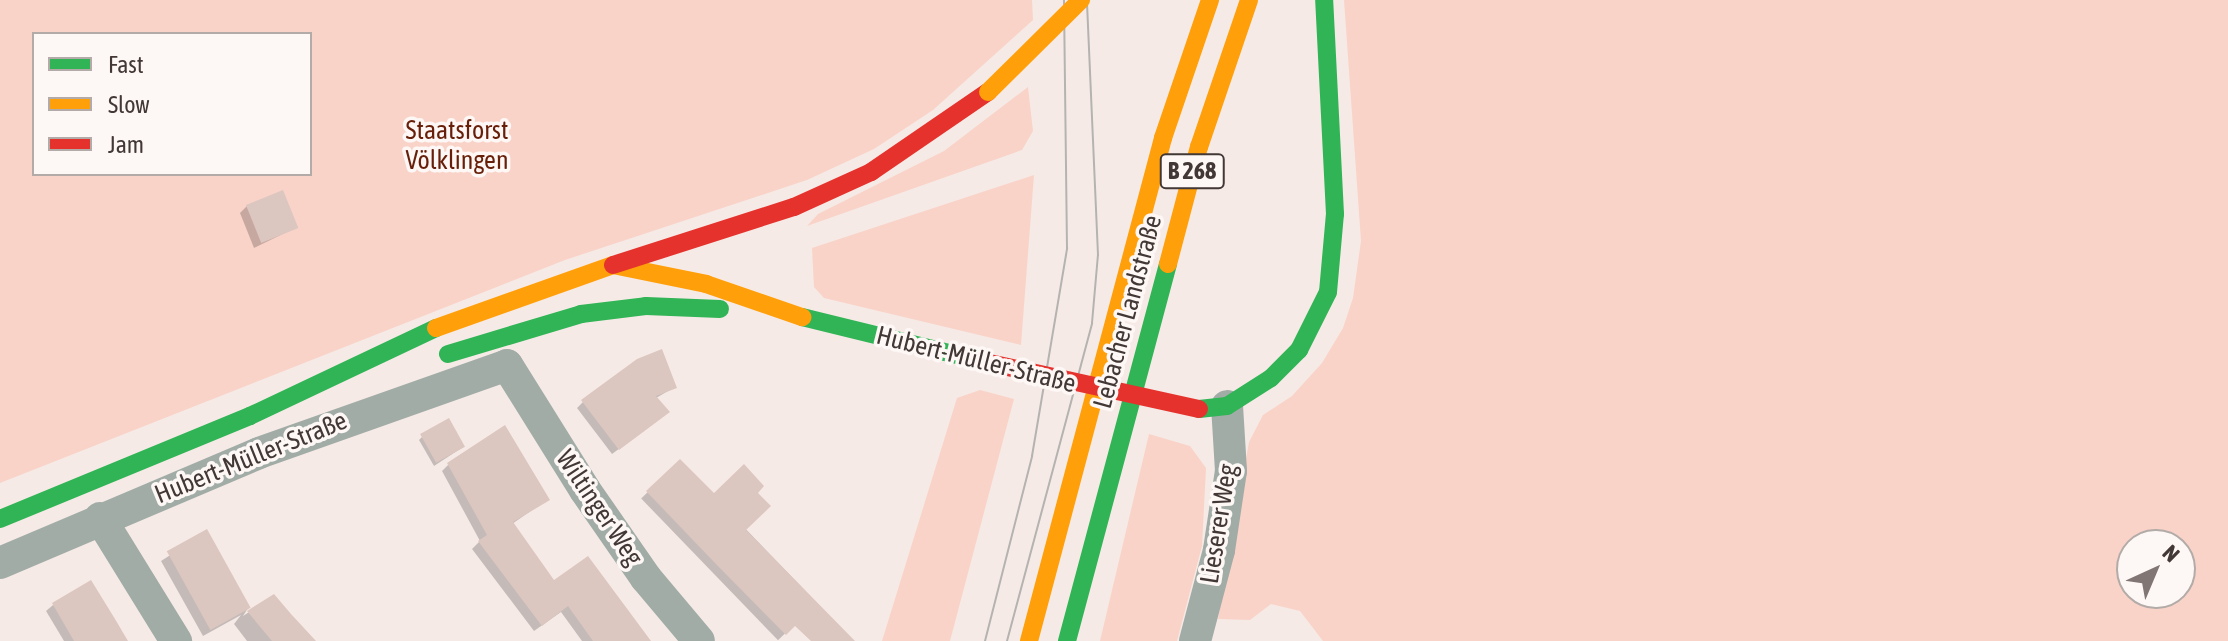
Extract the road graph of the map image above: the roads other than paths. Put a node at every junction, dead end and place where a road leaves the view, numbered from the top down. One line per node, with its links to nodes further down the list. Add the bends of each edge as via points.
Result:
1 (1081, 0): 5 (main road, bridge, via 988,92 871,172 794,207)
2 (1210, 0): 17 (main road, Lebacher Landstraße / B 268, via 1163,138)
3 (1249, 0): 18 (main road, Lebacher Landstraße / B 268, via 1199,147)
4 (1324, 0): 10 (main road, via 1335,214 1332,277 1318,319 1299,350 1258,388)
5 (613, 265): 6 (main road, Hubert-Müller-Straße, via 763,300); 11 (main road, Hubert-Müller-Straße, via 425,332)
6 (802, 317): 7 (main road, Hubert-Müller-Straße, via 646,306 581,314); 10 (main road, Hubert-Müller-Straße, bridge, via 985,362)
7 (498, 352): 8 (main road, Hubert-Müller-Straße); 12 (street, Hubert-Müller-Straße); 16 (street, Wiltinger Weg, via 646,578)
8 (423, 364)
9 (368, 383): 11 (main road, Hubert-Müller-Straße)
10 (1213, 407): 19 (street, Lieserer Weg, via 1231,471 1219,550)
11 (250, 416): 13 (main road, Hubert-Müller-Straße)
12 (100, 518): 14 (street, Hubert-Müller-Straße); 15 (street)
13 (0, 519)
14 (0, 563)
15 (176, 641)
16 (699, 641)
17 (1029, 641)
18 (1067, 641)
19 (1195, 641)

